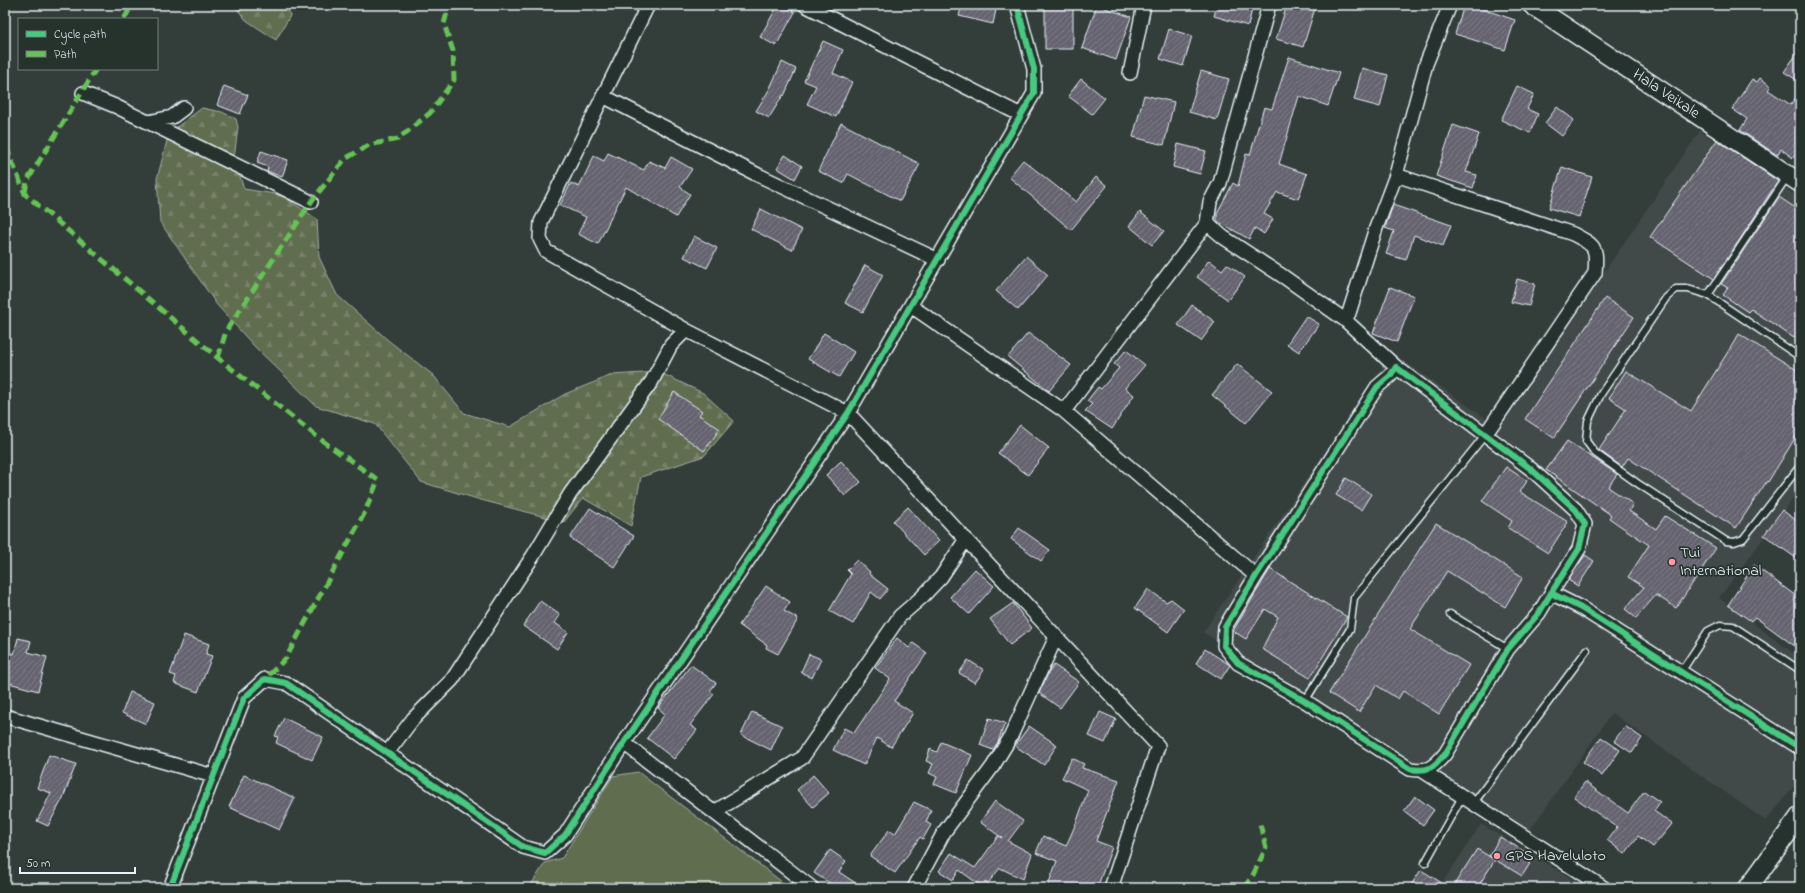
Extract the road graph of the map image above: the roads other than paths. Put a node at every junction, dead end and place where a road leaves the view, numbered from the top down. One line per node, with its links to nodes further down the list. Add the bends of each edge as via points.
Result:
1 (648, 5): 10 (street)
2 (805, 5): 12 (street)
3 (1017, 5): 12 (street, via 1034,69 1034,93)
4 (1144, 5): 8 (street)
5 (1269, 5): 17 (street, via 1220,183 1210,202)
6 (1450, 5): 14 (street, via 1426,64)
7 (1532, 5): 15 (street, Hala Veikale)
8 (1130, 73)
9 (83, 93): 13 (street)
10 (603, 96): 18 (street, via 758,175); 22 (street, via 541,222 540,239 546,251)
11 (184, 108): 13 (street, via 172,117)
12 (1021, 115): 18 (street)
13 (148, 122): 16 (street)
14 (1396, 175): 21 (street); 27 (street, via 1573,234 1590,243 1597,254 1595,273)
15 (1794, 179): 19 (lane)
16 (311, 202)
17 (1207, 223): 21 (street, via 1223,237); 25 (street)
18 (938, 260): 20 (street)
19 (1708, 295): 23 (lane); 28 (lane, via 1688,289 1676,289 1666,298 1601,394 1588,421 1586,441 1595,454 1637,483 1726,541 1734,542 1743,539)
20 (911, 306): 25 (street); 26 (street)
21 (1345, 320): 24 (street)
22 (686, 330): 26 (street); 42 (street, via 671,345 652,381 570,494 452,680 413,719)
23 (1800, 357)
24 (1396, 368): 27 (street); 30 (street, via 1377,387)
25 (1064, 411): 30 (street)
26 (848, 413): 29 (street); 40 (street)
27 (1485, 435): 31 (street, via 1531,469 1576,510 1585,524 1579,549); 38 (lane, via 1354,598 1350,629)
28 (1800, 466)
29 (966, 539): 33 (street); 47 (street, via 941,576 900,616 802,758)
30 (1256, 576): 38 (street, via 1225,627 1224,646 1238,663)
31 (1552, 593): 34 (street); 37 (street, via 1581,608)
32 (1450, 614): 34 (lane)
33 (1056, 636): 52 (street, via 1010,738 993,766 944,832); 53 (street, via 1158,746)
34 (1508, 649): 43 (street, via 1445,754 1435,765)
35 (1587, 650): 46 (lane)
36 (1800, 670): 37 (lane, via 1733,626 1720,624 1708,631)
37 (1681, 672): 41 (street)
38 (1305, 701): 43 (street, via 1410,769)
39 (5, 716): 44 (street)
40 (624, 744): 42 (street, via 565,835 546,853 523,847); 47 (street)
41 (1800, 748)
42 (387, 753): 44 (street, via 286,683 265,679 244,698)
43 (1423, 771): 45 (street)
44 (213, 776): 50 (street)
45 (1462, 797): 46 (street); 49 (lane)
46 (1473, 804): 54 (street)
47 (714, 812): 51 (street)
48 (1800, 816): 55 (street)
49 (1425, 863)
50 (170, 888)
51 (812, 888)
52 (914, 888)
53 (1112, 888)
54 (1604, 888)
55 (1748, 888)

